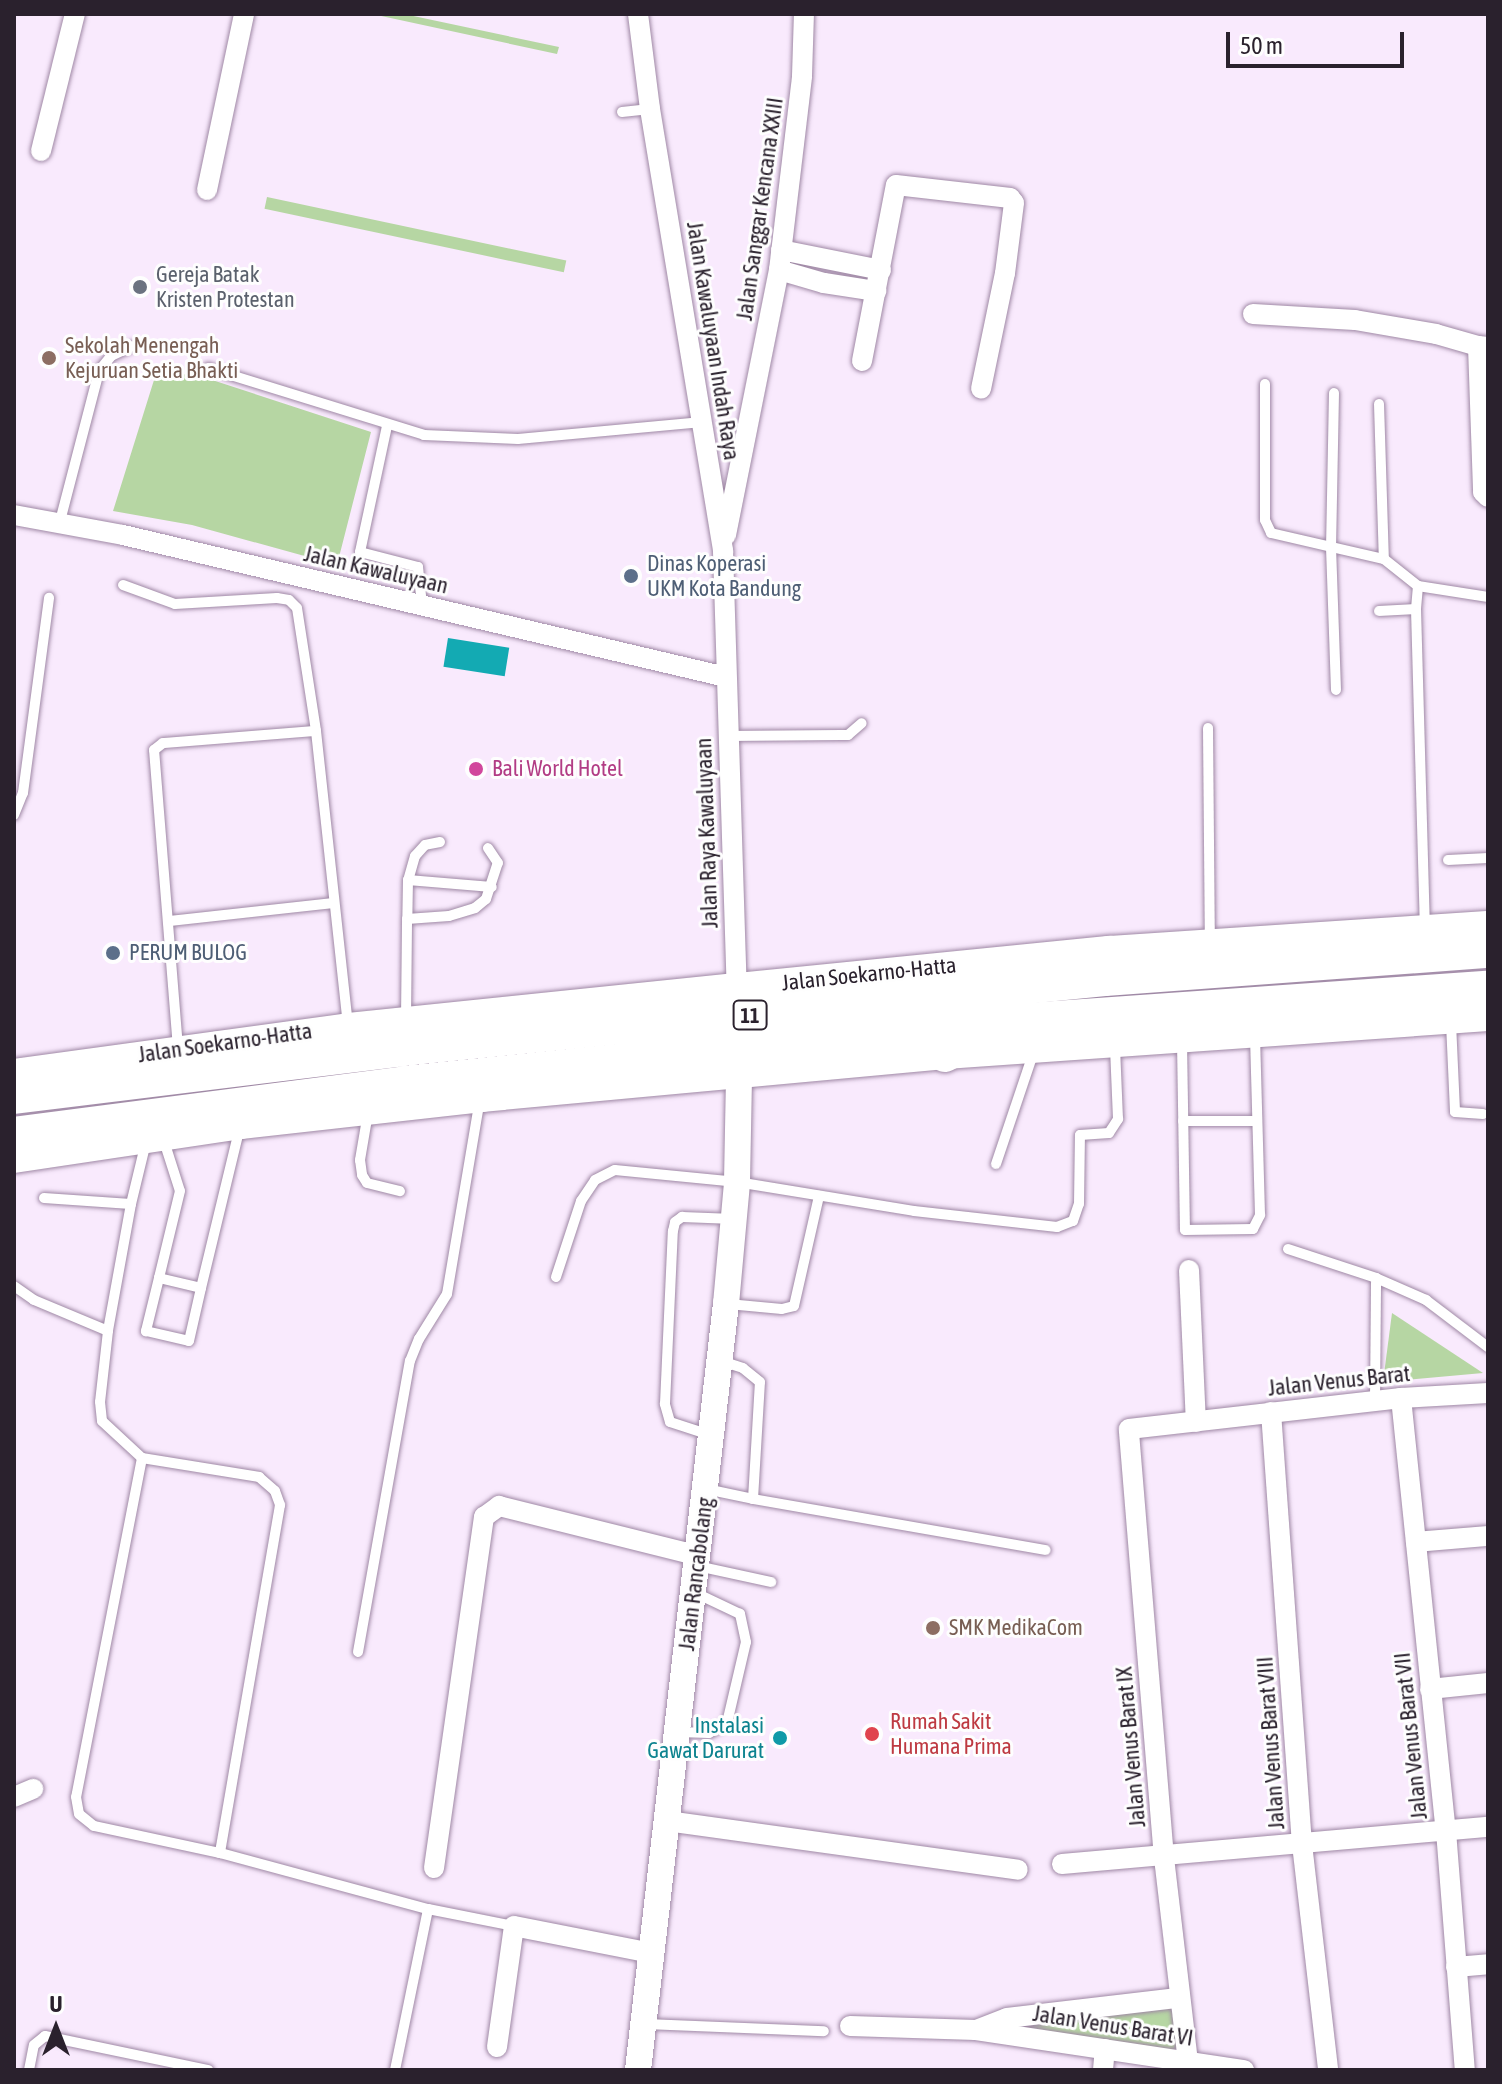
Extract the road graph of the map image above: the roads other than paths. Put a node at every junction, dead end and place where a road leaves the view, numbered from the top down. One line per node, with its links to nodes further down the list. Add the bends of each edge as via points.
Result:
1 (75, 14): 7 (street)
2 (244, 14): 8 (street)
3 (638, 14): 5 (street, Jalan Kawaluyaan Indah Raya)
4 (804, 14): 9 (street, Jalan Sanggar Kencana XXIII, via 802,76)
5 (650, 109): 6 (lane); 21 (street, Jalan Kawaluyaan Indah Raya)
6 (622, 112)
7 (41, 151)
8 (207, 190)
9 (780, 260): 10 (street); 11 (street, via 824,283); 27 (street, Jalan Sanggar Kencana XXIII)
10 (881, 270): 11 (street); 18 (street, via 898,183 1014,200)
11 (876, 291): 15 (street)
12 (1253, 314): 14 (street, via 1355,320)
13 (132, 346): 25 (lane, via 111,356 99,371)
14 (1483, 346): 23 (street, via 1483,492)
15 (862, 361)
16 (208, 368): 22 (lane)
17 (1265, 384): 26 (lane, via 1267,528 1285,538)
18 (981, 389)
19 (1334, 393): 26 (lane)
20 (1379, 404): 28 (lane)
21 (702, 422): 22 (lane, via 518,439 424,435); 27 (street, Jalan Kawaluyaan Indah Raya)
22 (387, 426): 33 (lane, via 360,552 418,567)
23 (1488, 497)
24 (14, 515): 25 (street, Jalan Kawaluyaan)
25 (58, 526): 33 (street, Jalan Kawaluyaan, via 123,535)
26 (1331, 547): 28 (lane); 37 (lane)
27 (723, 551): 36 (street, Jalan Kawaluyaan Indah Raya)
28 (1384, 559): 30 (lane)
29 (123, 585): 40 (lane, via 175,604 289,600 297,608)
30 (1418, 586): 31 (lane); 34 (lane)
31 (1488, 597)
32 (49, 598): 42 (lane, via 23,793)
33 (422, 605): 36 (street, Jalan Kawaluyaan)
34 (1416, 609): 35 (lane); 53 (lane)
35 (1379, 611)
36 (726, 677): 41 (street, Jalan Raya Kawaluyaan)
37 (1336, 690)
38 (862, 723): 41 (lane, via 848,735)
39 (1208, 728): 54 (lane)
40 (316, 731): 49 (lane); 51 (lane, via 157,745)
41 (728, 736): 56 (street, Jalan Raya Kawaluyaan)
42 (14, 815)
43 (440, 842): 47 (lane, via 425,845 415,856)
44 (488, 848): 48 (lane, via 498,863)
45 (1488, 858): 46 (lane)
46 (1448, 860)
47 (408, 880): 48 (lane); 50 (lane)
48 (492, 887): 50 (lane, via 475,908)
49 (333, 903): 51 (lane); 62 (lane)
50 (407, 919): 60 (lane)
51 (170, 921): 66 (lane)
52 (1488, 925): 53 (main road, Jalan Soekarno-Hatta)
53 (1425, 929): 54 (main road, Jalan Soekarno-Hatta)
54 (1210, 942): 56 (main road, Jalan Soekarno-Hatta)
55 (1488, 951): 71 (highway, Jalan Soekarno-Hatta / 11, via 1105,979 412,1048)
56 (737, 987): 60 (main road, Jalan Soekarno-Hatta)
57 (1488, 988): 61 (highway, 11)
58 (1488, 1017): 59 (main road)
59 (1450, 1019): 63 (main road); 74 (lane, via 1455,1112)
60 (406, 1021): 62 (main road, Jalan Soekarno-Hatta)
61 (1012, 1021): 68 (highway); 78 (highway, 11, via 420,1082)
62 (348, 1027): 66 (main road, Jalan Soekarno-Hatta)
63 (1254, 1035): 64 (main road); 76 (lane)
64 (1182, 1040): 65 (main road); 75 (lane)
65 (1115, 1045): 67 (main road); 84 (lane, via 1118,1119 1109,1133 1080,1135 1079,1204 1073,1221 1057,1227)
66 (178, 1048): 69 (main road, Jalan Soekarno-Hatta)
67 (1035, 1049): 68 (main road); 81 (lane)
68 (945, 1055): 70 (main road)
69 (14, 1073)
70 (739, 1076): 72 (main road); 82 (street, Jalan Rancabolang)
71 (14, 1097)
72 (481, 1098): 73 (main road); 114 (lane, via 447,1294 410,1361)
73 (368, 1111): 77 (main road); 83 (lane, via 362,1175 367,1183)
74 (1483, 1114)
75 (1183, 1121): 76 (lane); 76 (lane, via 1184,1225 1189,1232 1253,1229 1258,1224)
76 (1257, 1121)
77 (241, 1125): 79 (main road); 94 (lane)
78 (14, 1134)
79 (155, 1137): 80 (main road); 86 (lane); 91 (lane, via 180,1191)
80 (14, 1159)
81 (996, 1164)
82 (737, 1182): 84 (lane); 87 (street, Jalan Rancabolang); 90 (lane, via 606,1173 581,1201)
83 (400, 1191)
84 (819, 1196): 95 (lane, via 794,1306)
85 (44, 1198): 86 (lane)
86 (131, 1204): 96 (lane)
87 (734, 1219): 95 (street, Jalan Rancabolang); 105 (lane, via 682,1217 673,1231 665,1404 670,1422)
88 (1288, 1249): 92 (lane)
89 (1189, 1270): 103 (street)
90 (556, 1277)
91 (159, 1278): 94 (lane); 94 (lane, via 146,1331 189,1341)
92 (1376, 1278): 97 (lane, via 1426,1300); 101 (lane)
93 (14, 1286): 96 (lane)
94 (201, 1288)
95 (726, 1304): 98 (street, Jalan Rancabolang)
96 (108, 1331): 106 (lane, via 102,1421)
97 (1488, 1347)
98 (720, 1361): 105 (street, Jalan Rancabolang); 108 (lane, via 743,1368 760,1382)
99 (1488, 1393): 100 (street, Jalan Venus Barat)
100 (1401, 1398): 101 (street, Jalan Venus Barat); 110 (street, Jalan Venus Barat VII)
101 (1375, 1401): 102 (street, Jalan Venus Barat)
102 (1271, 1412): 103 (street, Jalan Venus Barat); 121 (street, Jalan Venus Barat VIII)
103 (1196, 1422): 104 (street, Jalan Venus Barat)
104 (1129, 1429): 123 (street, Jalan Venus Barat IX)
105 (712, 1436): 107 (street, Jalan Rancabolang)
106 (142, 1458): 122 (lane, via 259,1477 275,1491 280,1505); 122 (lane, via 77,1809 94,1826)
107 (706, 1489): 108 (lane); 112 (street, Jalan Rancabolang)
108 (753, 1499): 111 (lane)
109 (1488, 1536): 110 (street)
110 (1416, 1542): 116 (street, Jalan Venus Barat VII)
111 (1046, 1550)
112 (696, 1571): 113 (lane); 117 (street, Jalan Rancabolang); 117 (lane, via 740,1614 746,1642 727,1723 709,1733); 125 (street, via 499,1506 484,1517)
113 (771, 1582)
114 (358, 1652)
115 (1488, 1683): 116 (street)
116 (1430, 1689): 120 (street, Jalan Venus Barat VII)
117 (677, 1731): 118 (street, Jalan Rancabolang)
118 (667, 1821): 126 (street); 129 (street, Jalan Rancabolang)
119 (1488, 1827): 120 (street)
120 (1446, 1831): 121 (street); 131 (street, Jalan Venus Barat VII)
121 (1302, 1844): 123 (street); 146 (street, Jalan Venus Barat VIII)
122 (220, 1853): 127 (lane)
123 (1164, 1858): 124 (street); 132 (street, Jalan Venus Barat IX)
124 (1062, 1864)
125 (434, 1868)
126 (1018, 1870)
127 (428, 1909): 128 (lane); 142 (lane)
128 (514, 1926): 129 (street); 137 (street)
129 (652, 1953): 133 (street, Jalan Rancabolang)
130 (1488, 1964): 131 (street)
131 (1456, 1967): 147 (street, Jalan Venus Barat VII)
132 (1178, 1998): 135 (street, Jalan Venus Barat VI, via 1007,2018); 139 (street, Jalan Venus Barat IX)
133 (644, 2024): 136 (lane); 143 (street, Jalan Rancabolang)
134 (850, 2026): 135 (street, Jalan Venus Barat VI)
135 (976, 2030): 138 (street, Jalan Venus Barat VI)
136 (824, 2031)
137 (497, 2047)
138 (1105, 2049): 139 (street, Jalan Venus Barat VI); 144 (street)
139 (1188, 2062): 145 (street, Jalan Venus Barat VI)
140 (29, 2070): 141 (lane, via 34,2045 45,2036)
141 (208, 2070)
142 (395, 2070)
143 (638, 2070)
144 (1103, 2070)
145 (1244, 2070)
146 (1328, 2070)
147 (1465, 2070)

